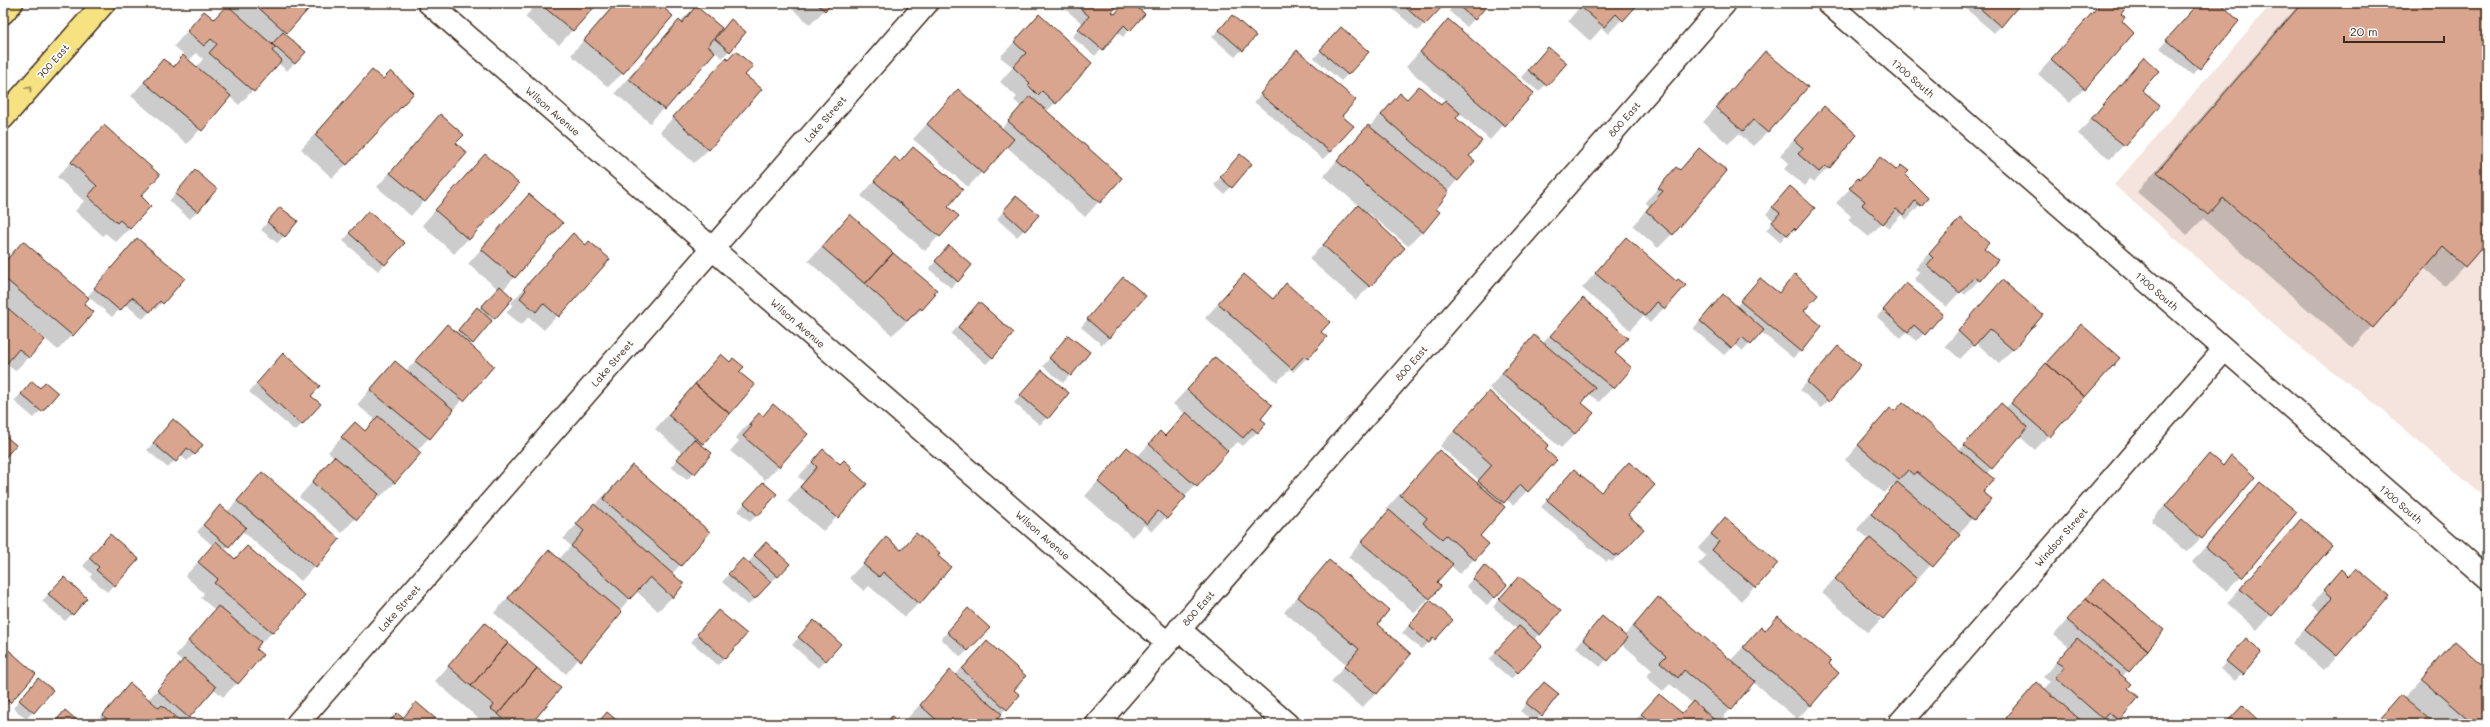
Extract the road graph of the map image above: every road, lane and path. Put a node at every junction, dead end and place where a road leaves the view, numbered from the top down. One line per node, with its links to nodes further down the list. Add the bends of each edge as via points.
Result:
1 (12, 3): 7 (main road)
2 (104, 3): 8 (main road, 700 East, one-way to 2)
3 (429, 3): 9 (street, Wilson Avenue)
4 (927, 3): 9 (street, Lake Street)
5 (1725, 3): 12 (street, 800 East)
6 (1828, 3): 10 (street, 1700 South)
7 (3, 13)
8 (3, 118)
9 (712, 249): 12 (street, Wilson Avenue); 13 (street, Lake Street)
10 (2224, 350): 11 (street, 1700 South); 16 (street, Windsor Street)
11 (2487, 578)
12 (1173, 636): 14 (street, 800 East); 15 (street, Wilson Avenue)
13 (297, 724)
14 (1097, 724)
15 (1287, 724)
16 (1899, 724)

